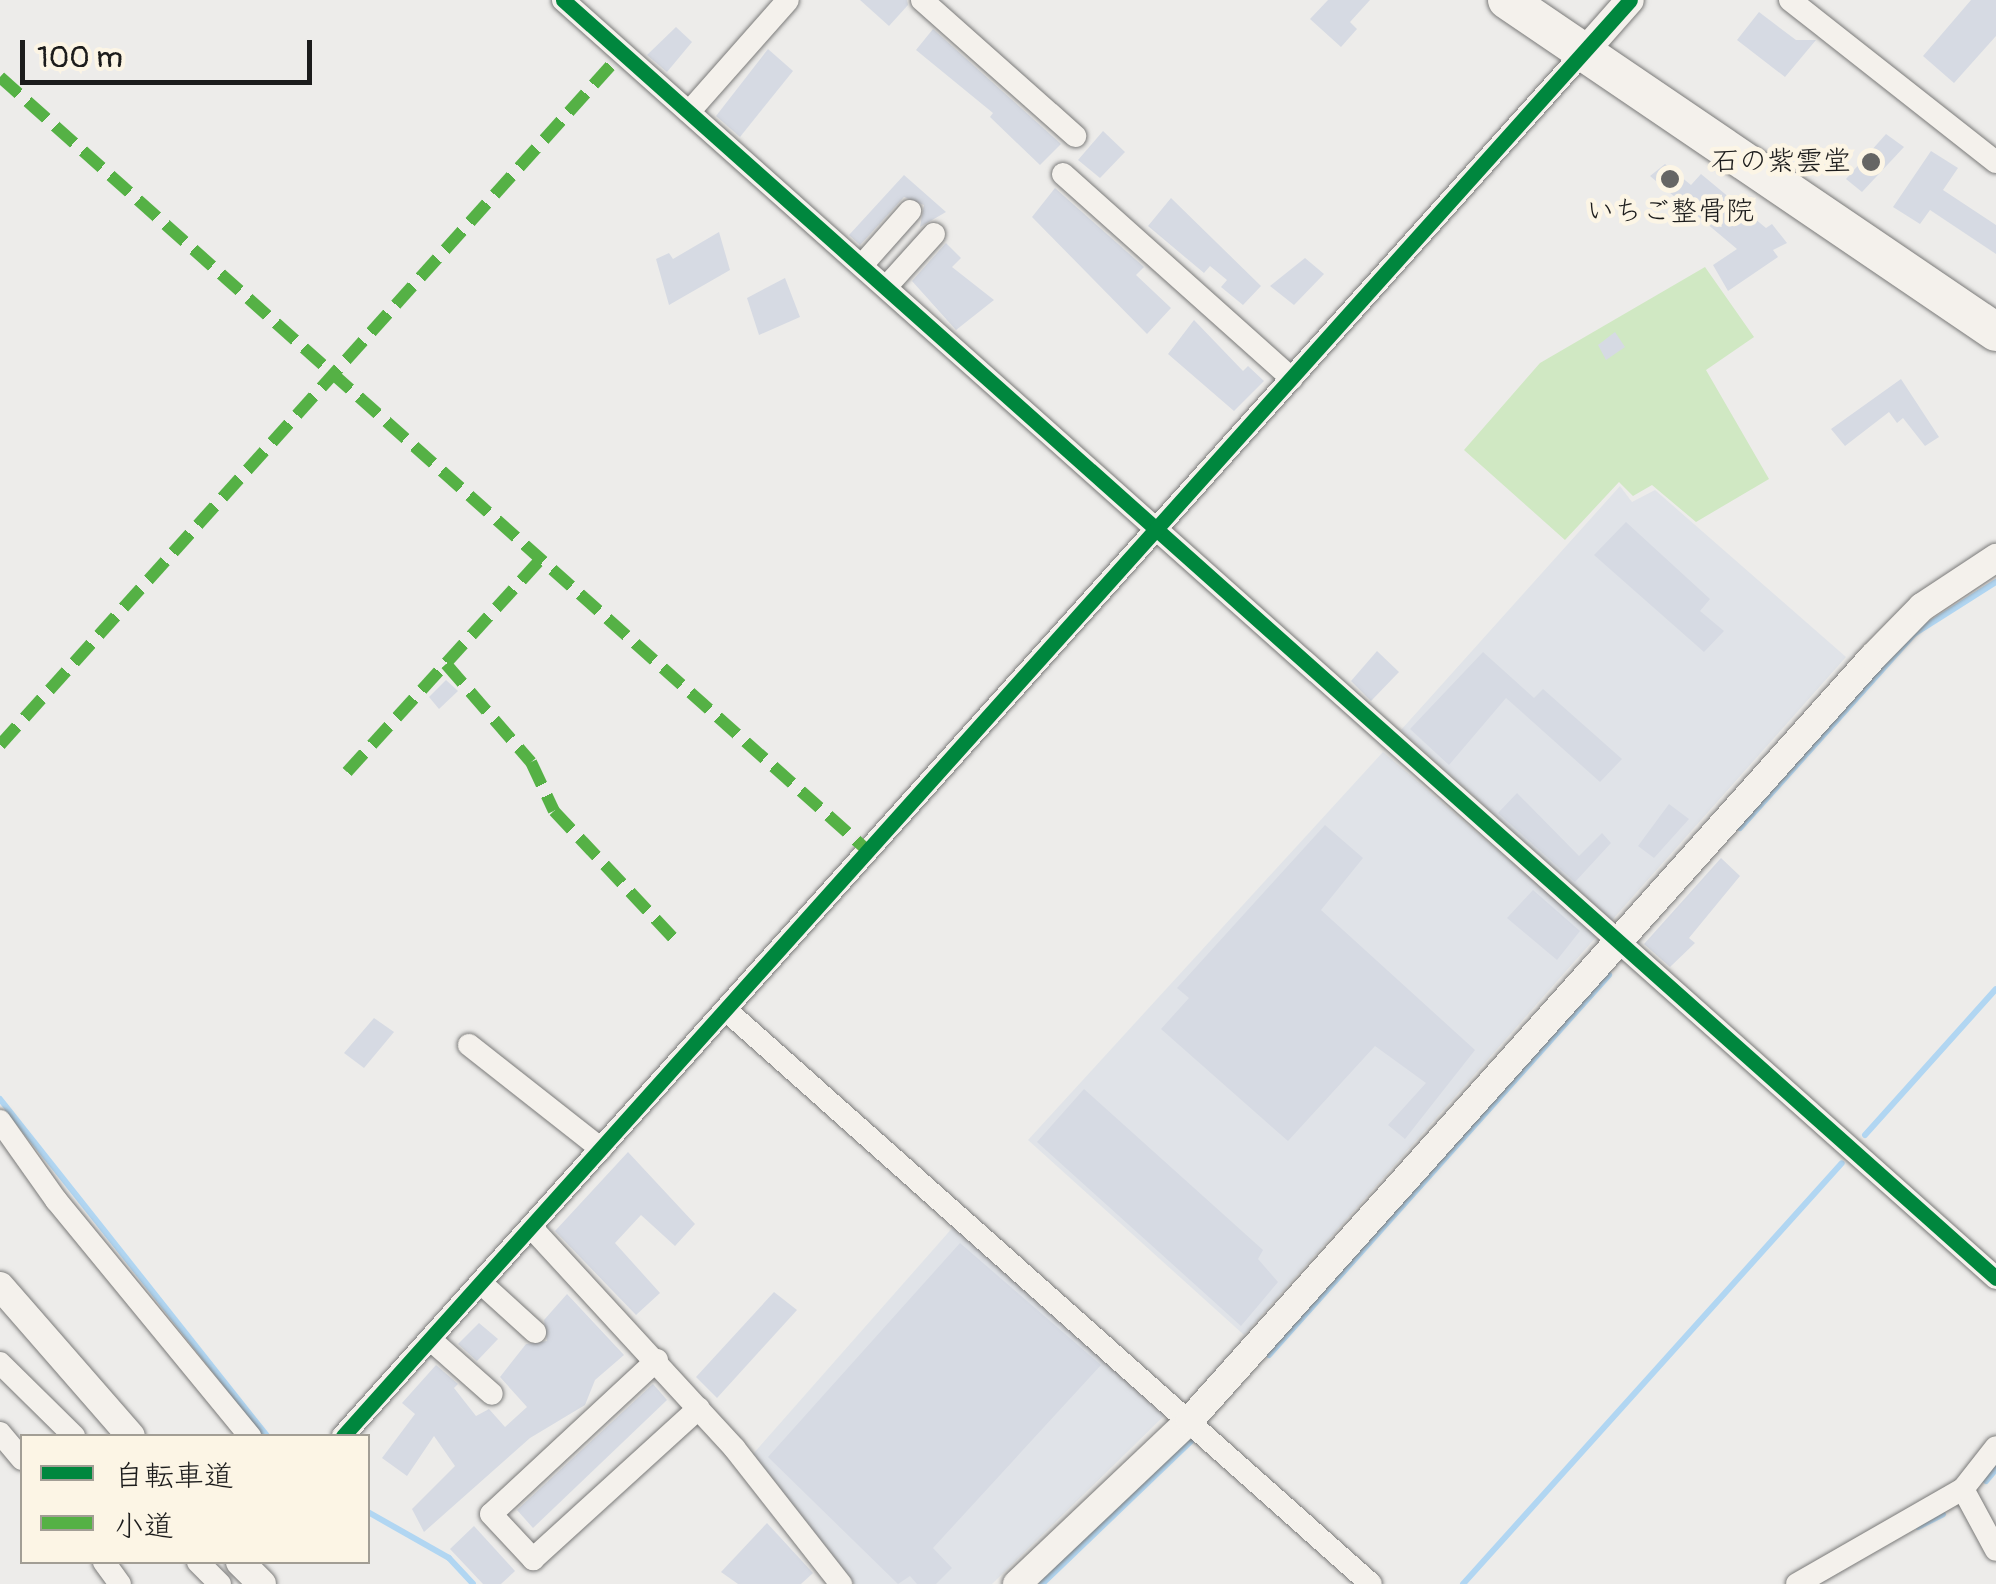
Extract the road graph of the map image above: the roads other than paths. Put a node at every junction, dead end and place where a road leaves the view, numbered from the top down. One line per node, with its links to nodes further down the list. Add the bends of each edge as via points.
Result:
1 (563, 0): 8 (street)
2 (788, 0): 8 (street)
3 (922, 0): 9 (street)
4 (1506, 0): 7 (highway)
5 (1630, 0): 7 (street)
6 (1790, 0): 10 (street)
7 (1584, 52): 16 (highway); 17 (street)
8 (689, 112): 14 (street)
9 (1075, 136)
10 (1996, 162)
11 (1063, 174): 17 (street)
12 (910, 211): 14 (street)
13 (934, 234): 15 (street)
14 (862, 264): 15 (street)
15 (886, 286): 18 (street)
16 (1996, 332)
17 (1292, 379): 18 (street)
18 (1157, 526): 20 (street); 21 (street)
19 (1996, 558): 20 (street, via 1922,607 1873,656)
20 (1620, 941): 26 (street); 35 (street)
21 (726, 1010): 24 (street); 35 (street)
22 (468, 1044): 24 (street)
23 (0, 1121): 39 (street, via 56,1200)
24 (601, 1149): 25 (street)
25 (531, 1228): 27 (street); 31 (street)
26 (1996, 1278)
27 (481, 1283): 29 (street); 30 (street)
28 (0, 1286): 38 (street)
29 (535, 1332)
30 (431, 1340): 33 (street); 40 (street)
31 (656, 1360): 34 (street); 34 (street, via 491,1514 533,1559)
32 (0, 1363): 37 (street)
33 (492, 1394)
34 (699, 1408): 49 (street)
35 (1190, 1420): 50 (street); 51 (street)
36 (0, 1432): 42 (street)
37 (72, 1434)
38 (128, 1434)
39 (248, 1434)
40 (345, 1434)
41 (1996, 1447): 43 (street)
42 (20, 1457)
43 (1962, 1489): 44 (street); 52 (street)
44 (1996, 1550)
45 (200, 1564): 47 (street)
46 (242, 1564): 48 (street)
47 (220, 1584)
48 (262, 1584)
49 (841, 1584)
50 (1018, 1584)
51 (1371, 1584)
52 (1797, 1584)

